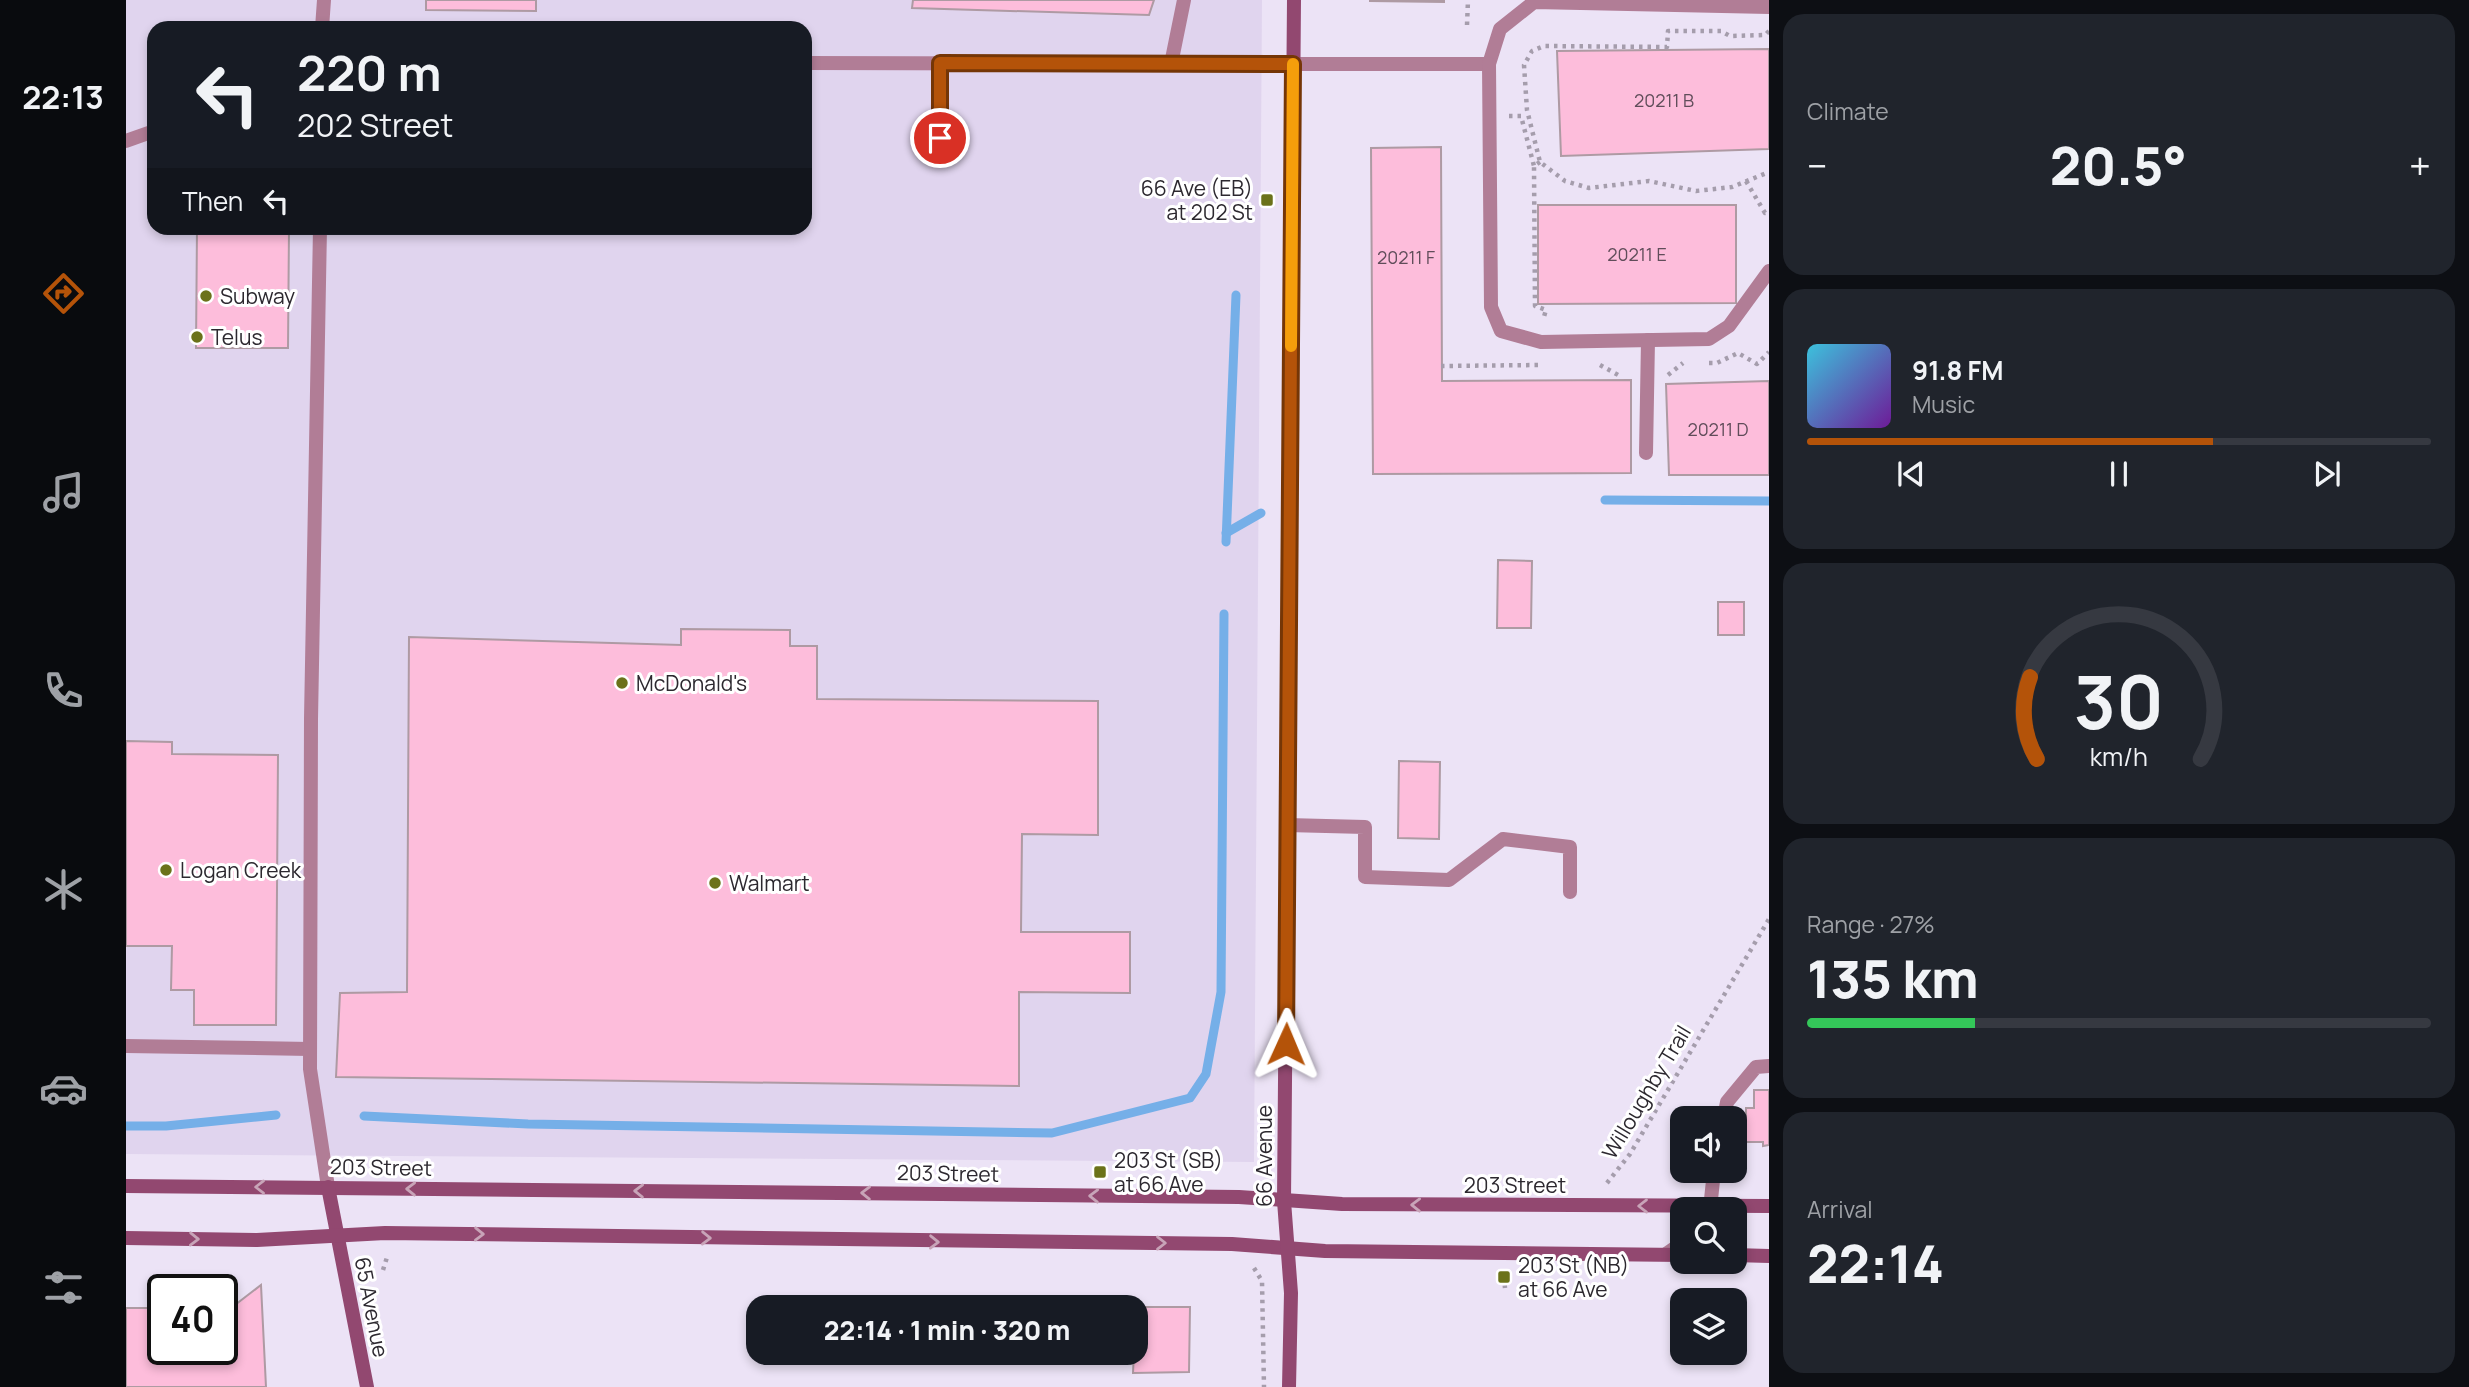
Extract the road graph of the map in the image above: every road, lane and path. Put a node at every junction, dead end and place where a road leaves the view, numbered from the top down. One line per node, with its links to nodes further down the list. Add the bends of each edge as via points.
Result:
1 (324, 0): 6 (street)
2 (1184, 0): 11 (street)
3 (1294, 0): 12 (main road, 66 Avenue)
4 (1468, 0): 7 (path)
5 (1769, 7): 13 (street, via 1534,2 1500,29)
6 (322, 21)
7 (1467, 25)
8 (1769, 31): 18 (path, via 1730,36 1721,31 1668,31 1667,47 1544,46 1532,51 1524,65 1527,110)
9 (812, 63): 10 (street)
10 (940, 63): 11 (street); 16 (street)
11 (1171, 64): 12 (street)
12 (1293, 64): 13 (street); 37 (main road, 66 Avenue)
13 (1489, 64): 26 (street, via 1491,307 1502,331)
14 (1508, 116): 19 (path, via 1521,116)
15 (147, 134): 17 (street)
16 (940, 138)
17 (126, 141)
18 (1539, 162): 19 (path); 21 (path, via 1565,181 1589,188 1649,181 1696,191)
19 (1534, 166): 26 (path, via 1535,306 1546,310)
20 (1769, 172): 21 (path)
21 (1746, 181): 22 (path, via 1765,213)
22 (1769, 212)
23 (320, 235): 41 (street)
24 (1769, 271): 25 (street, via 1729,326 1709,339)
25 (1648, 340): 26 (street); 36 (street)
26 (1538, 341): 30 (path)
27 (1769, 352): 29 (path, via 1757,364 1738,354)
28 (1693, 363): 35 (path, via 1681,363)
29 (1705, 363)
30 (1534, 365): 31 (path); 33 (path)
31 (1546, 365)
32 (1593, 365): 34 (path, via 1604,365)
33 (1441, 366)
34 (1620, 376)
35 (1665, 377)
36 (1646, 453)
37 (1287, 825): 38 (street, via 1365,827 1365,877 1449,880 1503,839 1570,847); 47 (main road, 66 Avenue)
38 (1570, 891)
39 (1769, 919): 46 (path, Willoughby Trail, via 1630,1154)
40 (126, 1046): 41 (street)
41 (310, 1049): 45 (street)
42 (1769, 1066): 43 (street, via 1756,1067)
43 (1726, 1106)
44 (126, 1186): 45 (main road, 203 Street, one-way to 44)
45 (328, 1188): 47 (main road, 203 Street, one-way to 45); 51 (main road, 65 Avenue)
46 (1602, 1188)
47 (1284, 1201): 50 (main road, 203 Street, one-way to 47); 53 (main road, 66 Avenue)
48 (1747, 1206): 49 (main road, 203 Street)
49 (1769, 1206)
50 (1670, 1207)
51 (337, 1236): 52 (main road, one-way to 51); 53 (main road, one-way to 53, via 385,1233); 62 (main road, 65 Avenue)
52 (126, 1238)
53 (1288, 1247): 55 (main road); 64 (main road, 66 Avenue)
54 (1670, 1251): 55 (street)
55 (1666, 1254): 56 (main road)
56 (1670, 1254)
57 (1747, 1255): 58 (main road)
58 (1769, 1256)
59 (1504, 1277): 61 (path)
60 (1262, 1281): 63 (path)
61 (1505, 1288)
62 (366, 1387)
63 (1264, 1387)
64 (1289, 1387)

